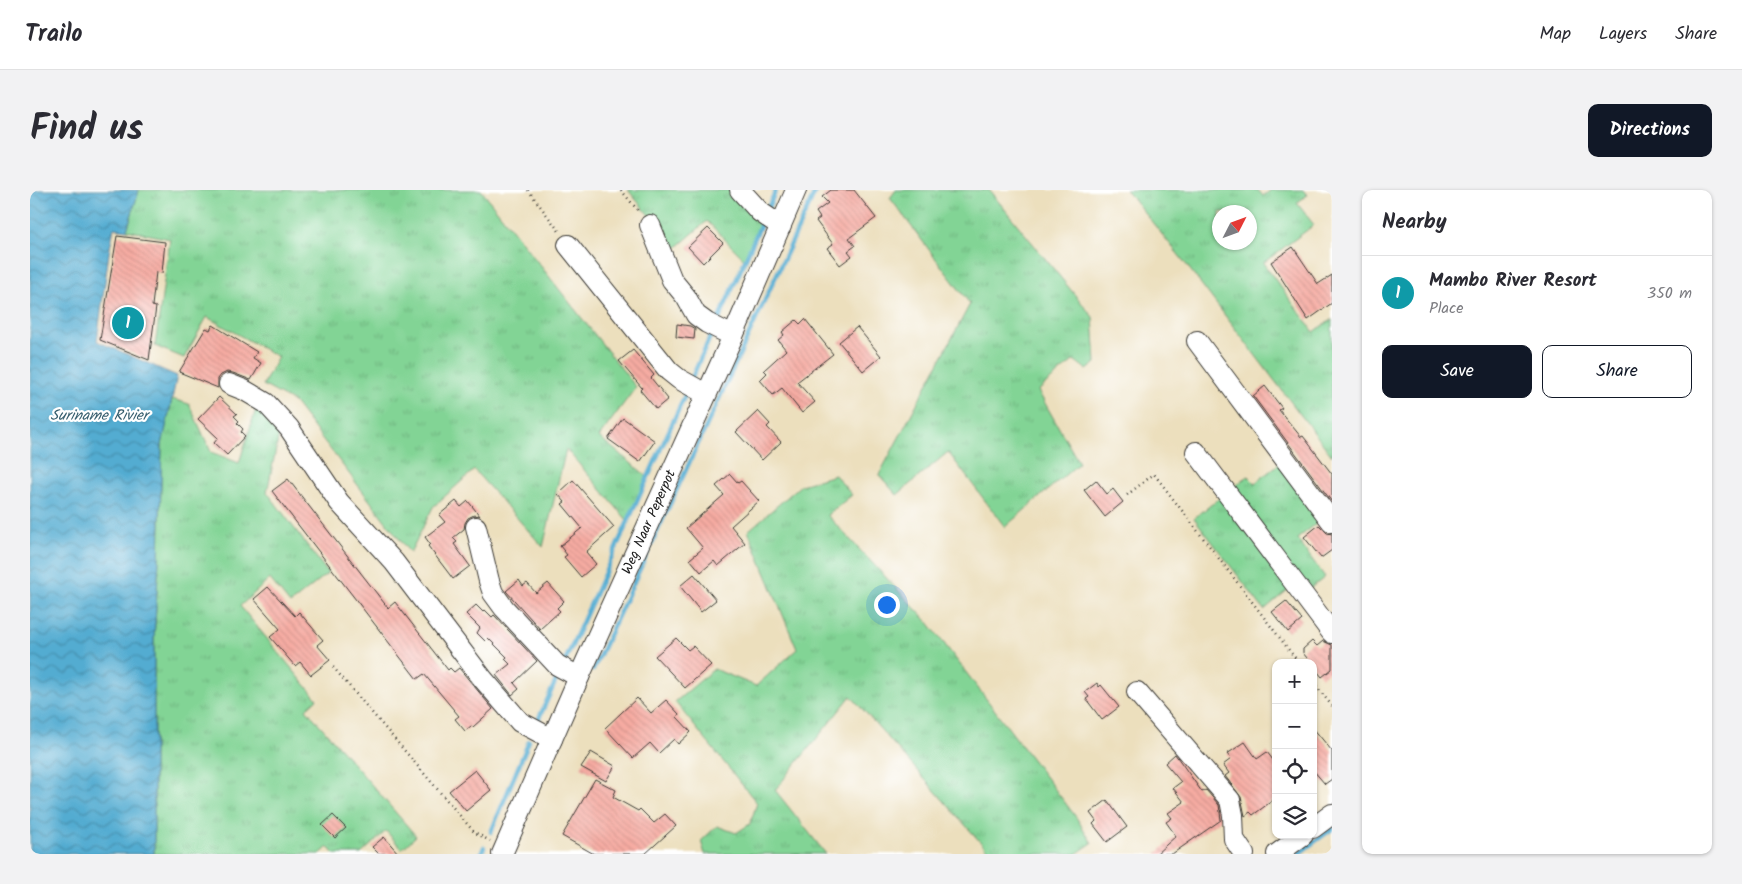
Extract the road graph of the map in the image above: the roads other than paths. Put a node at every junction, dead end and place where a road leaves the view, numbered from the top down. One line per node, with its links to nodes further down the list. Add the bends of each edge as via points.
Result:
1 (740, 190): 4 (street, via 760,212)
2 (796, 190): 4 (street, Weg Naar Peperpot)
3 (650, 226): 6 (street, via 672,280 696,315)
4 (781, 226): 6 (street, Weg Naar Peperpot)
5 (568, 244): 9 (street, via 669,371)
6 (733, 336): 9 (street, Weg Naar Peperpot)
7 (1198, 341): 11 (street)
8 (229, 384): 16 (street, via 266,403 289,428 339,502 394,562 483,679 520,722)
9 (706, 394): 14 (street, Weg Naar Peperpot)
10 (1196, 452): 13 (street)
11 (1332, 522)
12 (476, 527): 14 (street, via 493,593 557,664)
13 (1332, 633)
14 (579, 677): 16 (street, Weg Naar Peperpot)
15 (1137, 692): 21 (street, via 1230,800 1234,838)
16 (552, 739): 20 (street, Weg Naar Peperpot)
17 (1332, 814): 18 (street)
18 (1317, 825)
19 (1298, 839): 22 (street)
20 (503, 851)
21 (1244, 854)
22 (1277, 854)

